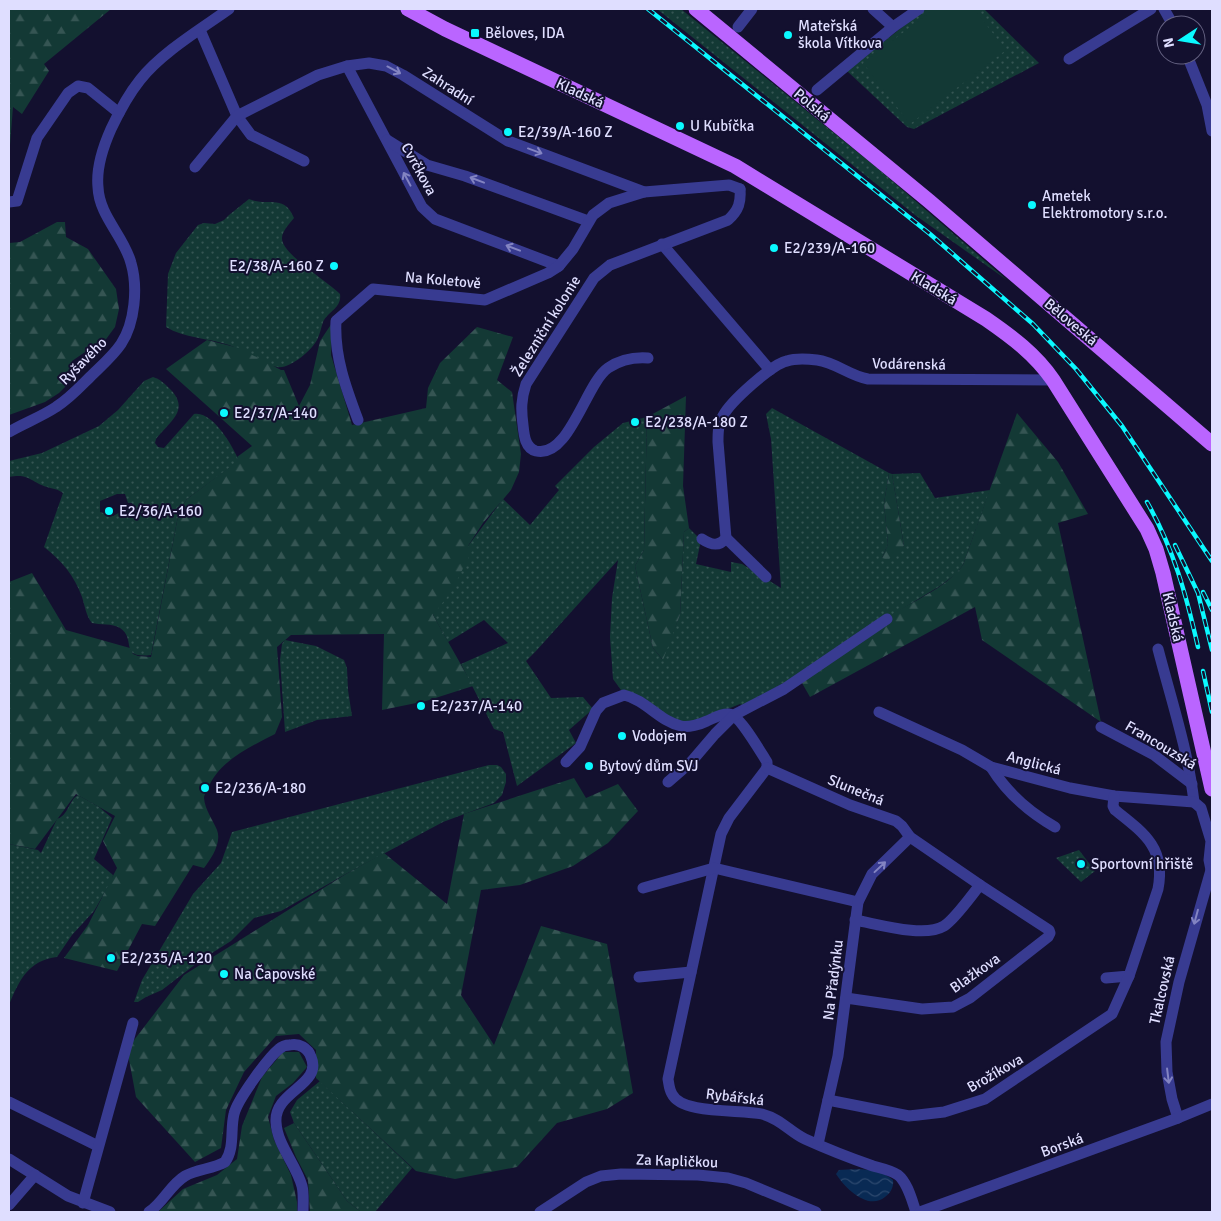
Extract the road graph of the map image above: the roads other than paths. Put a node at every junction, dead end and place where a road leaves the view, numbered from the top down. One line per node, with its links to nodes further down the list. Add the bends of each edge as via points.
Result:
1 (229, 9): 10 (street, Ryšavého)
2 (408, 9): 21 (main road, Kladská)
3 (696, 9): 24 (main road, Polská)
4 (752, 9): 8 (street)
5 (873, 9): 9 (street)
6 (919, 9): 9 (street)
7 (1151, 9): 11 (street)
8 (738, 27)
9 (893, 27): 14 (street)
10 (200, 30): 15 (street, Ryšavého, via 162,58 141,79); 16 (street)
11 (1069, 59)
12 (1191, 65): 17 (street, via 1207,105)
13 (347, 66): 16 (street, Zahradní, via 318,75); 18 (street, Cvrčkova); 23 (street, Zahradní, one-way to 23, via 369,63 386,66 508,141)
14 (817, 90)
15 (119, 113): 25 (street, via 88,88 78,86 68,93 37,138 17,201); 33 (street, Ryšavého, via 100,156 98,189 101,204 132,264 134,290 129,327 120,346 70,397)
16 (237, 116): 19 (street, via 251,135); 20 (street)
17 (1212, 130)
18 (386, 139): 26 (street, one-way to 18, via 427,165); 28 (street, Cvrčkova, one-way to 18, via 435,219 422,207)
19 (304, 161)
20 (195, 167)
21 (754, 178): 22 (street, via 748,186); 31 (main road, Kladská, via 992,323 1024,346)
22 (740, 188): 23 (street, Na Koletově, via 729,185); 27 (street, Železniční kolonie, via 741,200 736,213 728,220)
23 (644, 192): 26 (street, Na Koletově, via 609,203)
24 (929, 201): 34 (main road, Běloveská)
25 (9, 202)
26 (588, 222): 28 (street, Na Koletově)
27 (662, 244): 29 (street, Železniční kolonie, via 610,265 594,278 524,389 521,403 528,445 542,451 559,443 571,429 602,373 619,362); 30 (street)
28 (559, 266): 32 (street, Na Koletově, via 485,300 373,288 336,321 340,370)
29 (648, 358)
30 (770, 370): 31 (street, Vodárenská, via 787,360 806,359 820,360 868,378); 35 (street, Vodárenská, via 731,405 720,422 718,442)
31 (1054, 380): 48 (main road, Kladská, via 1137,511 1156,549)
32 (358, 420)
33 (9, 432)
34 (1212, 444)
35 (726, 538): 36 (street, via 722,543 714,544); 37 (street)
36 (702, 539)
37 (766, 577)
38 (887, 619): 41 (street, via 784,689)
39 (1158, 649): 47 (street, Francouzská)
40 (879, 712): 44 (street, Anglická)
41 (734, 715): 43 (street, via 682,727 633,697 624,695 603,703 596,711 580,747); 45 (street, via 767,762); 46 (street)
42 (1101, 727): 47 (street, Francouzská, via 1154,755)
43 (566, 762)
44 (991, 767): 49 (street, Anglická); 51 (street, via 1009,792 1036,816)
45 (767, 768): 52 (street, Slunečná, via 850,805 896,821); 53 (street, Rybářská, via 726,823)
46 (668, 782)
47 (1192, 784): 50 (street, Tkalcovská)
48 (1212, 789)
49 (1114, 796): 50 (street, Anglická); 61 (street, Brožíkova, via 1115,810 1152,843 1160,870 1158,889)
50 (1194, 802): 54 (street, Tkalcovská, via 1201,808 1211,841)
51 (1055, 827)
52 (910, 837): 55 (street, Slunečná); 57 (street, Na Přadýnku, one-way to 52, via 872,874)
53 (714, 868): 56 (street); 57 (street); 60 (street, Rybářská)
54 (1211, 870): 69 (street, Tkalcovská, one-way to 69, via 1179,982 1166,1042 1167,1072)
55 (980, 885): 58 (street, via 950,921 937,929 912,930); 59 (street, Slunečná)
56 (643, 888)
57 (858, 902): 58 (street, Na Přadýnku)
58 (855, 920): 64 (street, Na Přadýnku)
59 (1050, 933): 64 (street, Blažkova, via 970,998 953,1007 922,1009)
60 (691, 972): 62 (street); 70 (street, Rybářská, via 668,1079 672,1095 689,1106 715,1111 741,1110 771,1117 803,1139)
61 (1128, 976): 63 (street); 66 (street, Brožíkova, via 1112,1014 985,1099 944,1112 909,1116)
62 (639, 977)
63 (1106, 978)
64 (846, 998): 66 (street, Na Přadýnku)
65 (133, 1023): 71 (street)
66 (828, 1100): 70 (street, Na Přadýnku)
67 (9, 1102): 71 (street)
68 (1212, 1104): 69 (street, Borská)
69 (1178, 1118): 82 (street, Borská)
70 (818, 1144): 81 (street, Rybářská, via 895,1173 903,1180)
71 (98, 1146): 74 (street)
72 (9, 1159): 73 (street)
73 (35, 1175): 74 (street); 75 (street)
74 (83, 1203): 76 (street)
75 (9, 1205)
76 (110, 1212)
77 (150, 1212): 78 (street, via 186,1176 225,1162 232,1150 234,1111 272,1056 281,1047 292,1044 308,1051 312,1068 310,1077 282,1102 276,1112 276,1122 283,1146 302,1186)
78 (303, 1212)
79 (540, 1212): 80 (street, Za Kapličkou, via 586,1182 621,1174 728,1178)
80 (816, 1212)
81 (916, 1212)
82 (920, 1212)

